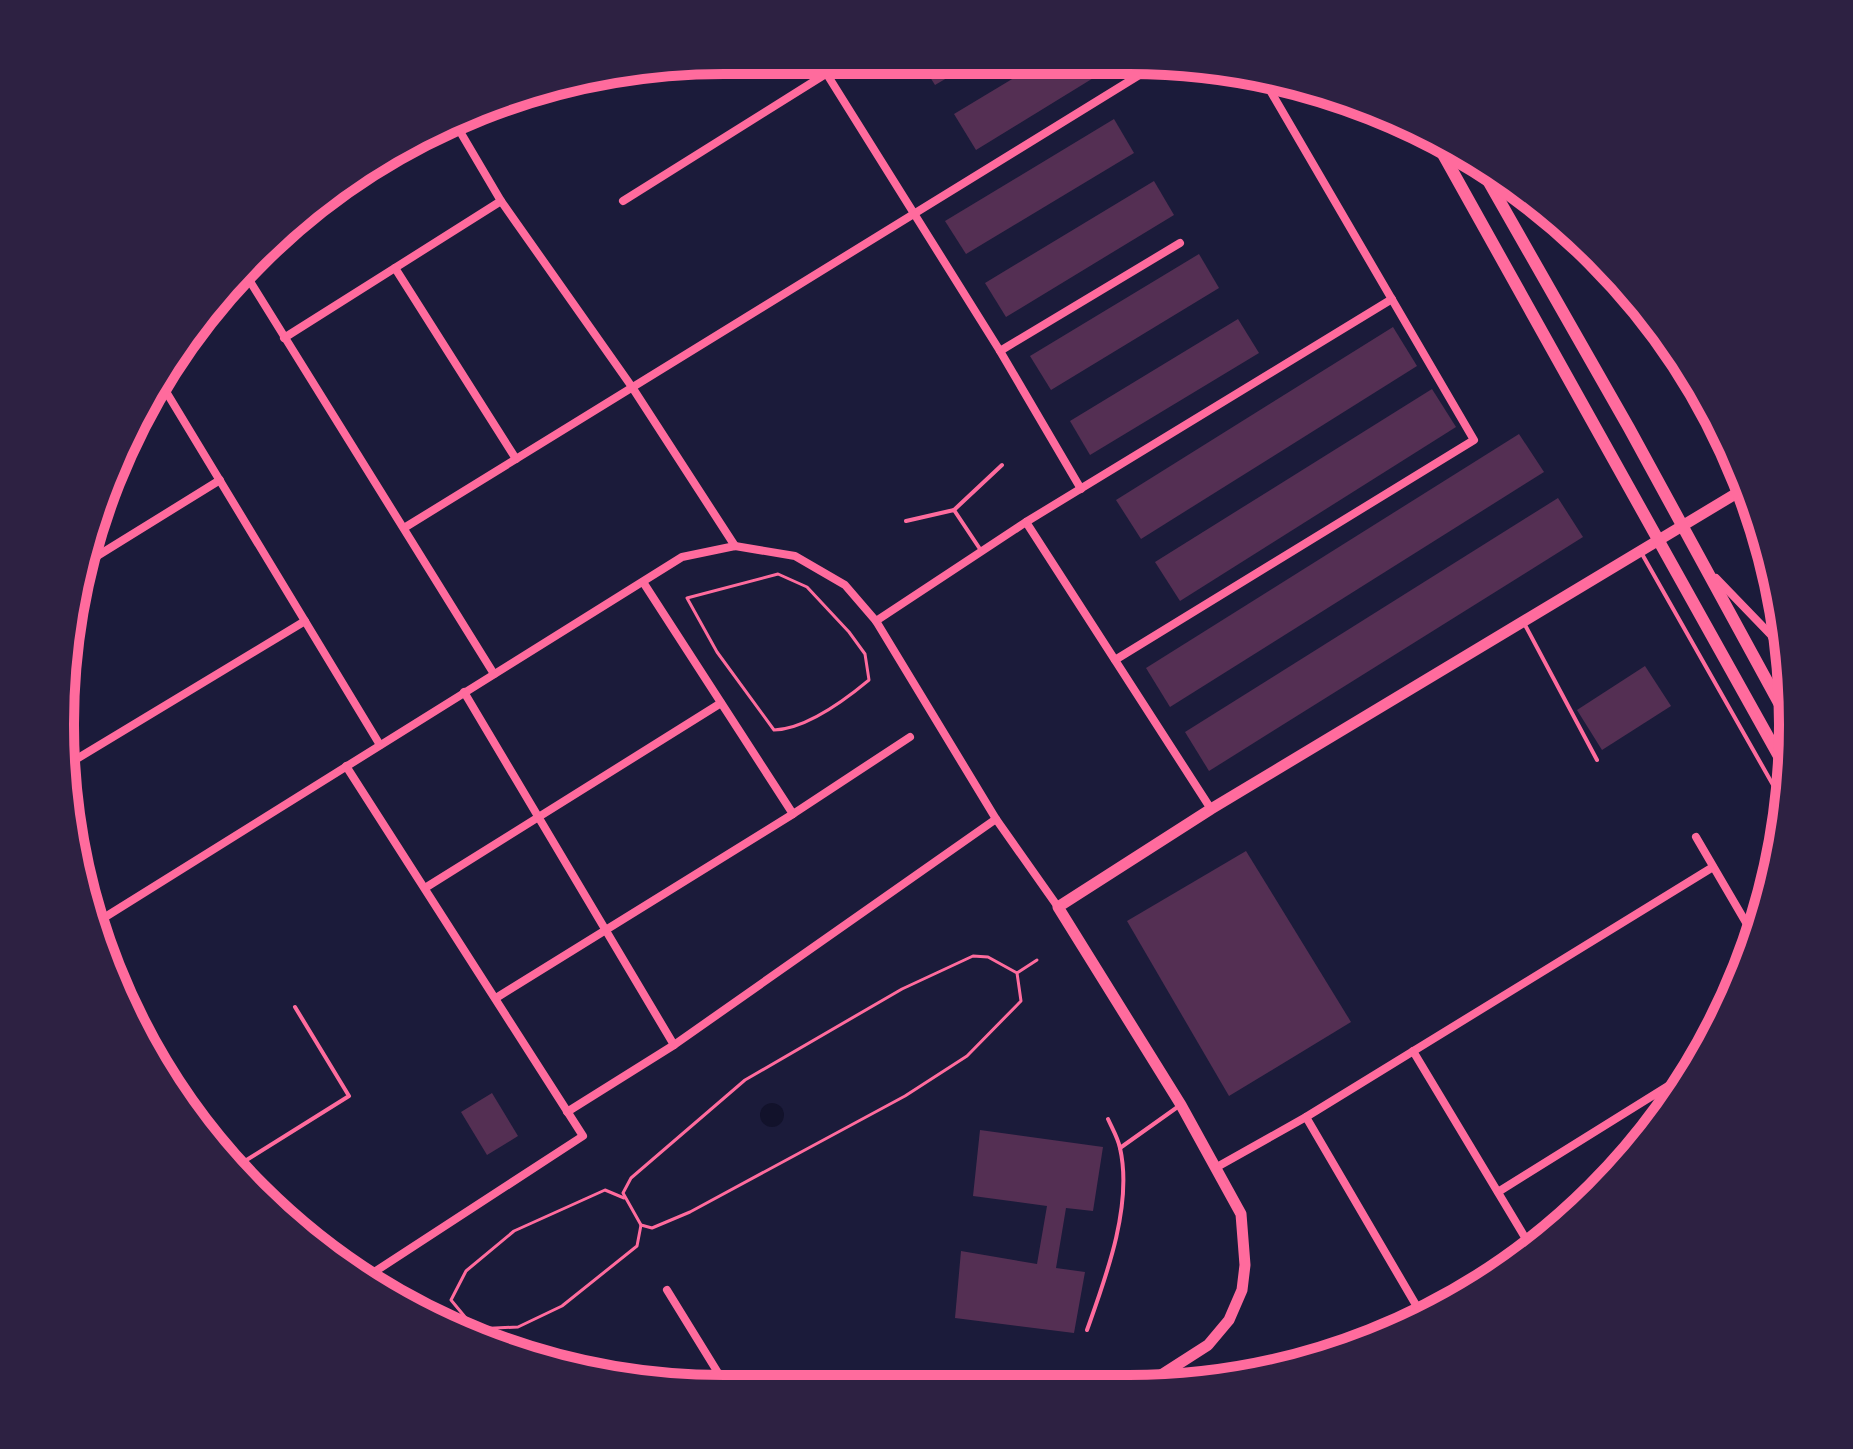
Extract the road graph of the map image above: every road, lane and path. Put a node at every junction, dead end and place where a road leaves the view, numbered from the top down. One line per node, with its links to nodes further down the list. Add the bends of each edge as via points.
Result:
1 (826, 74): 8 (street); 9 (street)
2 (1141, 74): 9 (street)
3 (1270, 89): 13 (street)
4 (460, 131): 7 (street)
5 (1444, 156): 28 (main road)
6 (1490, 184): 26 (main road)
7 (501, 201): 11 (street); 16 (street)
8 (623, 201)
9 (915, 214): 15 (street); 16 (street)
10 (1180, 243): 15 (street)
11 (395, 268): 14 (street); 18 (street)
12 (250, 281): 14 (street)
13 (1392, 299): 21 (street); 39 (street, via 1474,440)
14 (284, 338): 27 (street)
15 (1000, 351): 21 (street)
16 (632, 387): 18 (street); 29 (street)
17 (166, 391): 20 (street)
18 (516, 459): 27 (street)
19 (1002, 465): 23 (lane)
20 (220, 480): 32 (street); 35 (street)
21 (1081, 489): 25 (street)
22 (1736, 494): 26 (street)
23 (954, 510): 24 (lane); 30 (lane)
24 (906, 521)
25 (1026, 522): 30 (street); 39 (street)
26 (1682, 527): 28 (street); 33 (main road)
27 (404, 528): 40 (street)
28 (1659, 542): 31 (street); 47 (main road)
29 (735, 546): 34 (street, via 682,557); 36 (street, via 795,556 845,585)
30 (981, 551): 36 (street)
31 (1641, 553): 37 (street); 51 (lane)
32 (96, 557)
33 (1704, 566): 38 (street); 42 (main road)
34 (643, 582): 40 (street); 43 (street)
35 (305, 621): 46 (street); 48 (street)
36 (876, 621): 55 (street)
37 (1524, 622): 49 (lane); 52 (street)
38 (1773, 639)
39 (1115, 660): 52 (street)
40 (494, 674): 41 (street)
41 (464, 692): 46 (street); 54 (street)
42 (1778, 702)
43 (721, 703): 53 (street); 54 (street)
44 (785, 730): 44 (path, via 847,698 869,680 865,654 849,632 807,587 778,574 687,598 717,652 774,730)
45 (910, 737): 53 (street)
46 (380, 745): 50 (street)
47 (1778, 755)
48 (75, 760)
49 (1597, 760)
50 (346, 766): 58 (street); 60 (street)
51 (1775, 789)
52 (1211, 809): 59 (street)
53 (793, 814): 62 (street)
54 (539, 817): 58 (street); 62 (street)
55 (996, 819): 59 (street); 67 (street)
56 (1696, 837): 57 (street)
57 (1713, 867): 61 (street); 68 (street)
58 (425, 888): 65 (street)
59 (1058, 907): 70 (street)
60 (104, 918)
61 (1747, 924)
62 (606, 930): 65 (street); 67 (street)
63 (1037, 960): 64 (path)
64 (1017, 973): 78 (path, via 988,957 973,956 902,989 745,1080 631,1178); 79 (path, via 1021,1001 967,1056 905,1096 690,1212 652,1228)
65 (496, 998): 71 (street)
66 (295, 1007): 75 (lane, via 349,1096)
67 (674, 1045): 71 (street)
68 (1413, 1051): 72 (street); 77 (street)
69 (1670, 1085): 77 (street)
70 (1181, 1105): 74 (lane); 76 (street)
71 (567, 1112): 81 (street, via 583,1136)
72 (1306, 1117): 76 (street); 83 (street)
73 (1108, 1119): 74 (lane)
74 (1120, 1148): 86 (lane, via 1119,1218)
75 (244, 1162)
76 (1217, 1167): 87 (street, via 1241,1214 1242,1290 1229,1320 1208,1345)
77 (1498, 1192): 80 (street)
78 (624, 1198): 79 (path); 84 (path, via 605,1190 514,1231 466,1271 451,1300)
79 (641, 1225): 85 (path, via 637,1246 562,1306 518,1327)
80 (1526, 1239)
81 (374, 1272)
82 (667, 1290): 88 (street)
83 (1417, 1307)
84 (469, 1322)
85 (485, 1329)
86 (1087, 1330)
87 (1163, 1374)
88 (719, 1375)

